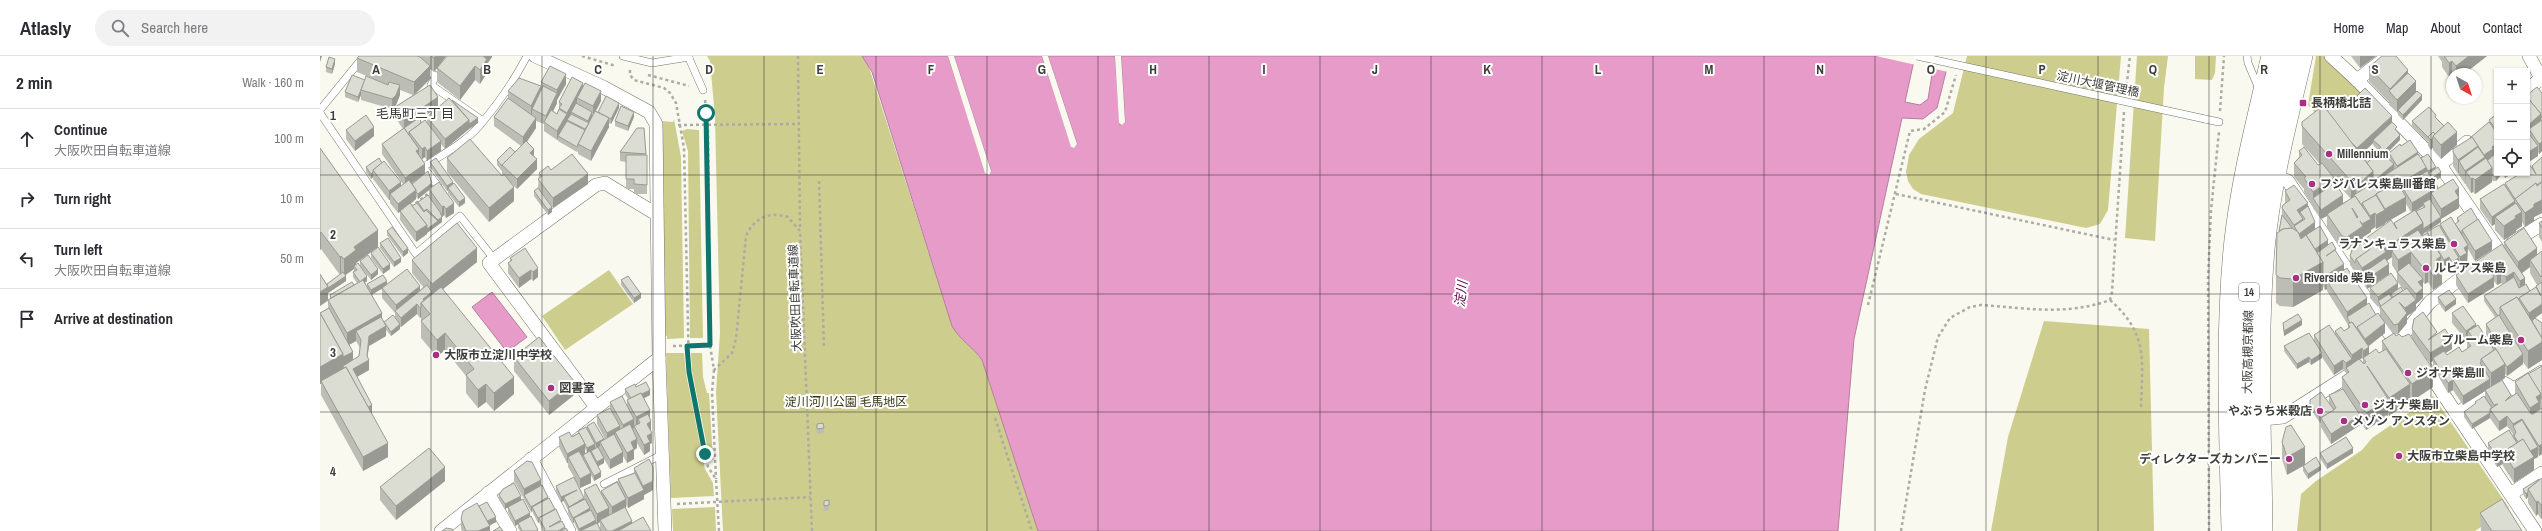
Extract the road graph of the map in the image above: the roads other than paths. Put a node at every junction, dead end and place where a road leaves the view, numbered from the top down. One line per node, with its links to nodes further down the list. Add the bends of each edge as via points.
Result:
1 (364, 56): 20 (lane)
2 (527, 56): 22 (lane, via 511,85)
3 (535, 56): 30 (street, via 603,87 652,115 656,124)
4 (623, 56): 12 (lane, via 652,63)
5 (1917, 56): 23 (lane, 淀川大堰管理橋, bridge)
6 (2247, 56): 19 (lane)
7 (2272, 56): 19 (main road, 大阪高槻京都線 / 14)
8 (2289, 56): 55 (main road, 大阪高槻京都線 / 14, via 2262,172 2252,242 2248,339)
9 (2304, 56): 26 (street)
10 (2331, 56): 16 (street)
11 (2388, 56): 16 (street)
12 (689, 57): 18 (lane)
13 (2535, 60): 15 (street)
14 (416, 65): 22 (lane, via 436,76 431,85)
15 (2542, 79): 17 (street)
16 (2357, 80): 25 (street)
17 (2530, 89)
18 (703, 90)
19 (2263, 97): 54 (main road, 大阪高槻京都線 / 14, via 2243,182 2235,241 2231,330)
20 (320, 110)
21 (320, 113): 34 (lane, via 416,254 460,216)
22 (483, 120): 27 (lane, via 481,125 446,153 423,167)
23 (2219, 122)
24 (2474, 136): 25 (street)
25 (2440, 165): 29 (street)
26 (2277, 177): 35 (street, via 2288,180); 43 (street, via 2264,278)
27 (438, 186)
28 (2483, 198): 29 (street)
29 (2470, 207): 33 (street)
30 (656, 214): 34 (street, via 605,183 596,185); 37 (street)
31 (2542, 224): 33 (street)
32 (2354, 252): 35 (street)
33 (2490, 257): 36 (street, via 2430,302)
34 (494, 259): 41 (street, via 489,263)
35 (2342, 260): 36 (street, via 2393,339)
36 (2400, 340): 38 (street); 42 (street, via 2410,344)
37 (659, 352): 41 (street); 44 (street)
38 (2385, 352)
39 (2366, 364): 43 (street, via 2284,417)
40 (2542, 372): 42 (street, via 2514,389 2504,383)
41 (596, 408): 45 (street)
42 (2456, 414): 49 (street)
43 (2263, 419): 56 (street)
44 (663, 454): 47 (lane); 53 (street)
45 (531, 459): 48 (street); 52 (street)
46 (2542, 472): 49 (street)
47 (604, 484)
48 (488, 493): 50 (street); 51 (street)
49 (2511, 494): 57 (street)
50 (449, 528)
51 (510, 531)
52 (569, 531)
53 (665, 531)
54 (2232, 531)
55 (2248, 531)
56 (2264, 531)
57 (2535, 531)

